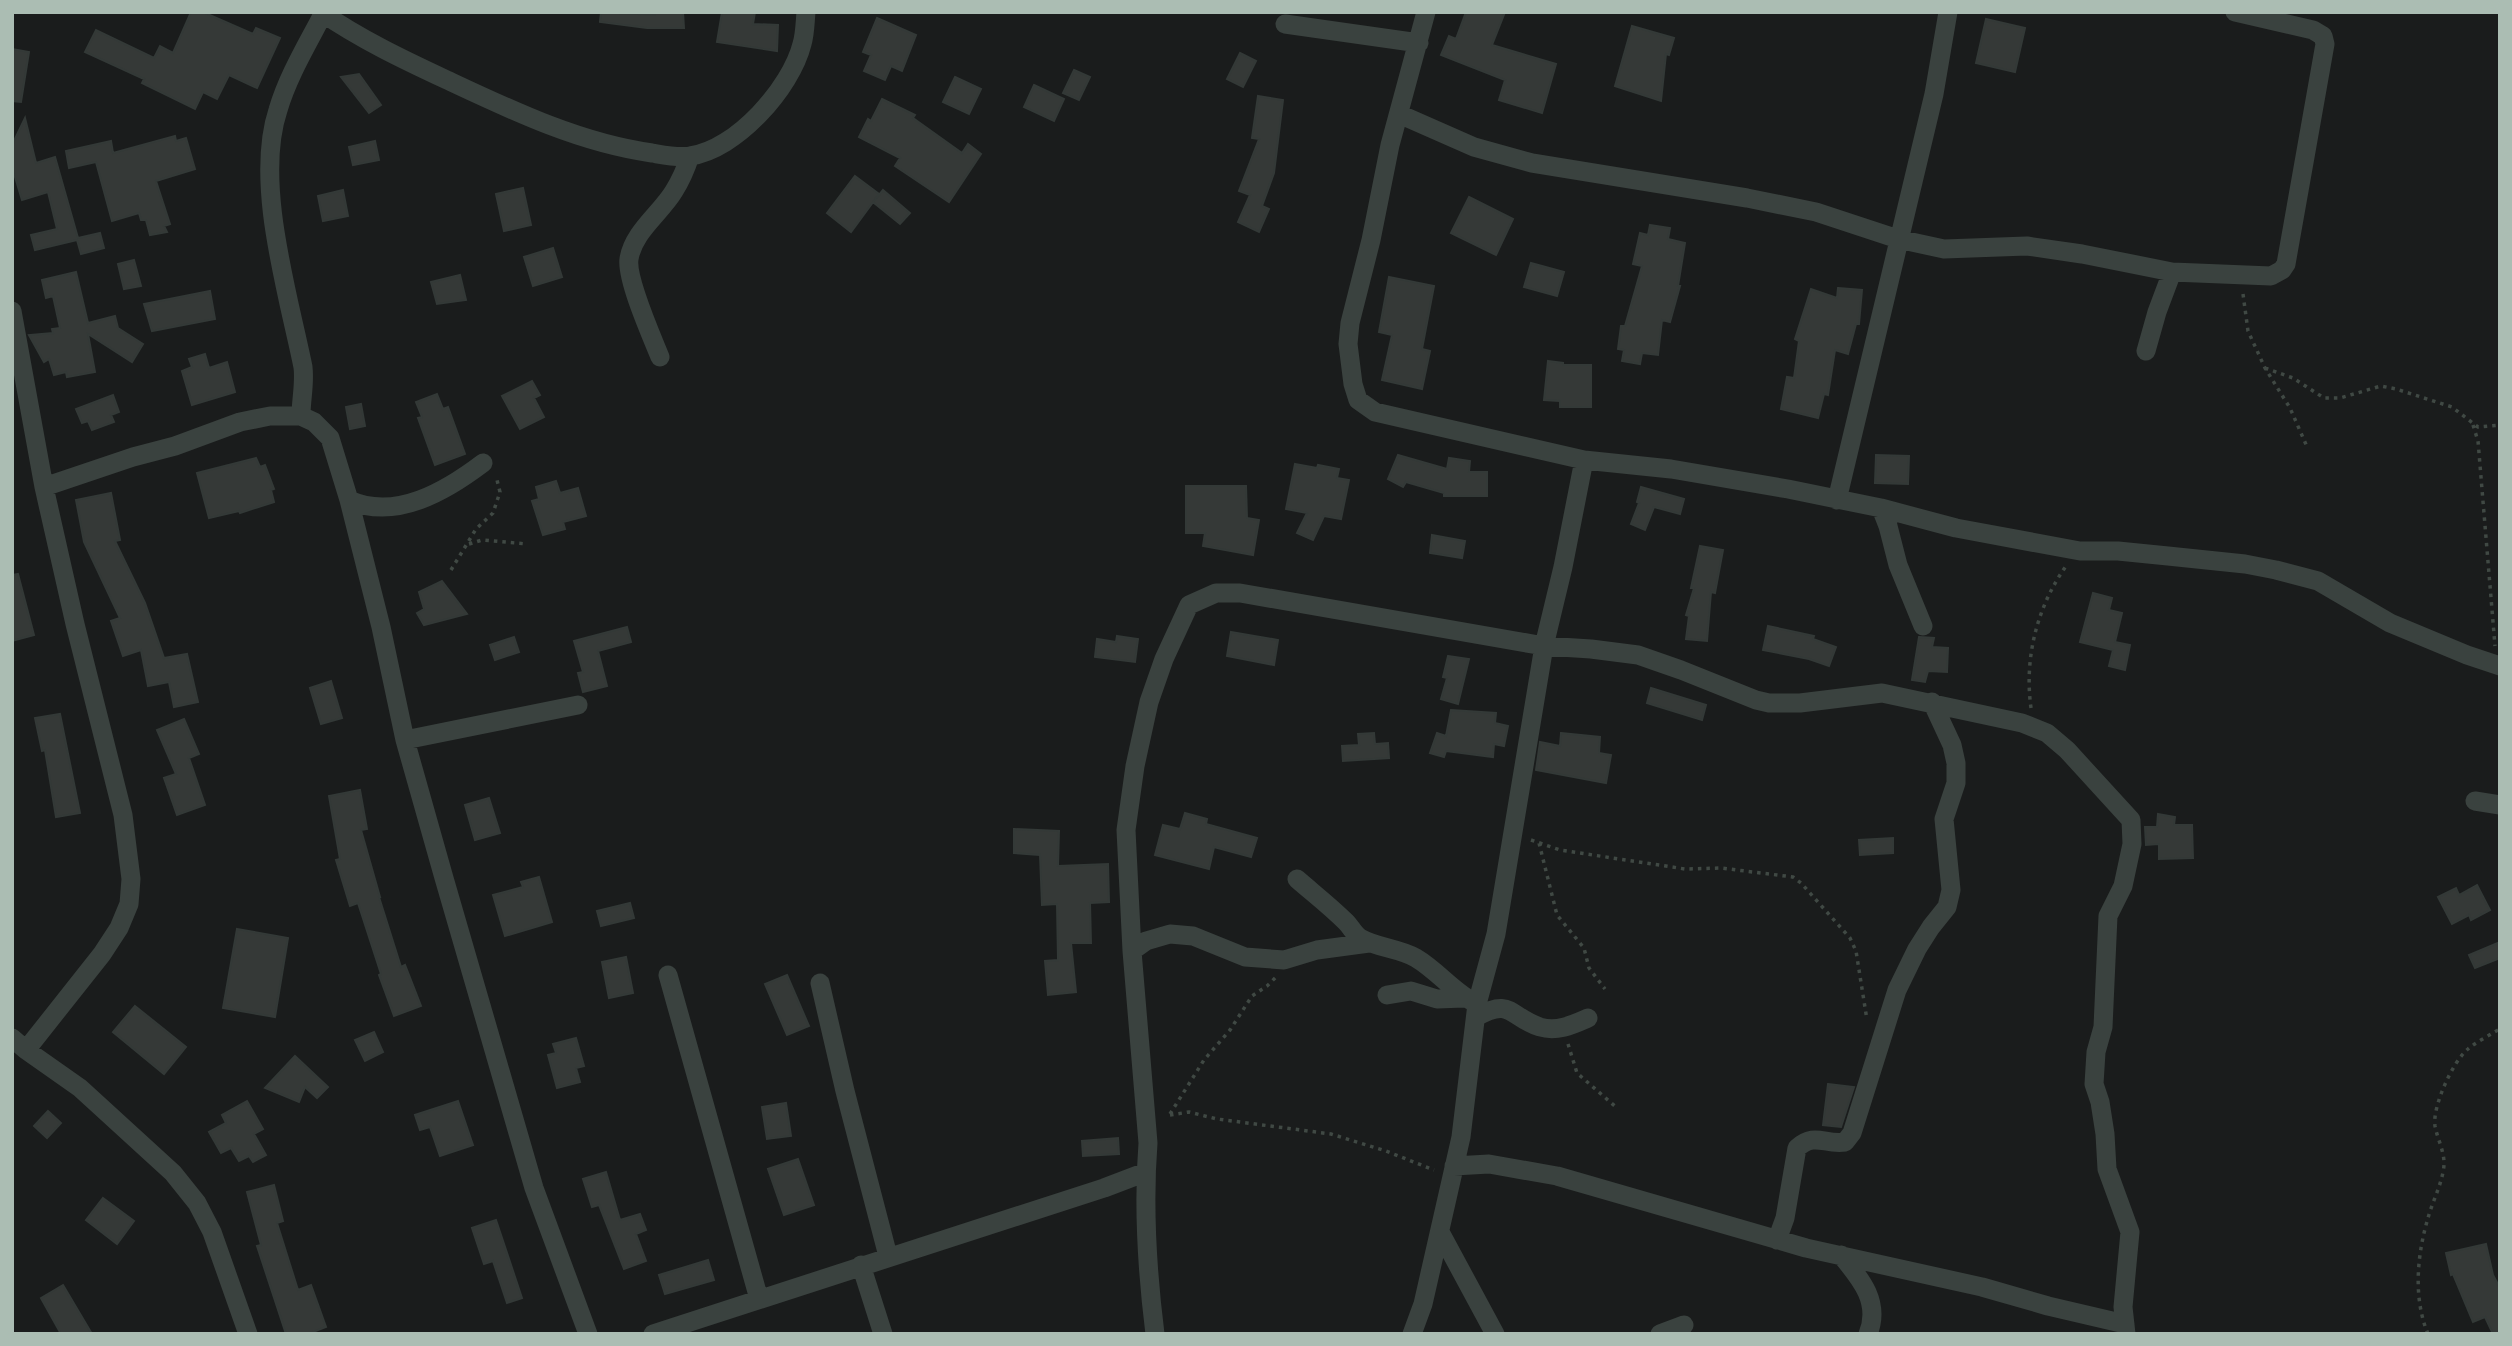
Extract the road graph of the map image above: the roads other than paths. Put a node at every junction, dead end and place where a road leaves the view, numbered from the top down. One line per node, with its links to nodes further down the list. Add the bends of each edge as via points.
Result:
1 (821, 12): 6 (street)
2 (1426, 12): 8 (street)
3 (1948, 12): 11 (street, via 1934,94)
4 (2235, 12): 12 (street, via 2313,30 2323,36 2325,44 2286,264 2271,276)
5 (322, 13): 10 (street, via 419,67 548,125 605,144); 16 (street, via 277,111 269,153 272,209 303,367)
6 (805, 18): 10 (street, via 802,45 765,108 722,144)
7 (1285, 24): 8 (street)
8 (1419, 43): 9 (street)
9 (1399, 114): 11 (street, via 1474,146 1532,163 1816,212); 17 (street, via 1350,323 1348,344 1357,400 1375,412)
10 (690, 156): 15 (street, via 674,192 635,243 629,259 629,271)
11 (1898, 239): 12 (street, via 1944,249 2027,246); 21 (street)
12 (2172, 272): 14 (street)
13 (12, 312): 19 (street)
14 (2147, 351)
15 (660, 357)
16 (302, 416): 19 (street, via 240,422); 20 (street, via 330,438)
17 (1584, 460): 21 (street, via 1671,469); 24 (street)
18 (483, 463): 20 (street, via 461,479 401,506 369,507)
19 (44, 487): 39 (street, via 123,815 131,879 129,904 102,954)
20 (349, 500): 28 (street)
21 (1837, 500): 22 (street)
22 (1881, 509): 23 (street); 25 (street, via 2080,551 2245,564 2318,581 2390,623)
23 (1923, 626)
24 (1544, 646): 26 (street, via 1638,656 1769,703 1882,693); 33 (street, via 1240,593 1216,593 1189,606 1149,702 1135,766 1126,830); 37 (street, via 1496,934)
25 (2499, 666)
26 (1932, 702): 43 (street, via 1952,745 1955,763 1956,783 1944,819 1951,890 1947,907 1897,990 1852,1133 1845,1142 1814,1139 1797,1148); 49 (street, via 2047,733 2131,820 2132,844 2123,886 2108,915 2103,1027 2094,1084 2107,1169 2130,1232)
27 (578, 705): 28 (street)
28 (405, 740): 51 (street, via 534,1188)
29 (2475, 801): 30 (street)
30 (2500, 804)
31 (1297, 878): 32 (street)
32 (1369, 943): 33 (street, via 1284,960 1245,957 1193,936 1170,934); 37 (street, via 1416,957)
33 (1132, 951): 40 (street, via 1149,1143)
34 (668, 975): 47 (street)
35 (820, 983): 45 (street)
36 (1387, 995): 37 (street, via 1411,990)
37 (1472, 1006): 38 (street, via 1502,1007 1542,1027 1567,1027); 41 (street, via 1461,1137)
38 (1588, 1018)
39 (19, 1044): 50 (street, via 80,1088 173,1173 197,1203)
40 (1146, 1172): 45 (street); 54 (street, via 1146,1241)
41 (1453, 1172): 42 (street); 43 (street, via 1489,1164 1557,1176)
42 (1440, 1232): 55 (street); 56 (street)
43 (1777, 1240): 44 (street)
44 (1841, 1255): 49 (street, via 1982,1287); 58 (street, via 1872,1303)
45 (888, 1256): 46 (street)
46 (861, 1265): 47 (street); 53 (street)
47 (759, 1299): 52 (street)
48 (1684, 1325): 57 (street)
49 (2125, 1329)
50 (248, 1334)
51 (589, 1334)
52 (653, 1334)
53 (883, 1334)
54 (1155, 1334)
55 (1412, 1334)
56 (1495, 1334)
57 (1660, 1334)
58 (1868, 1334)

